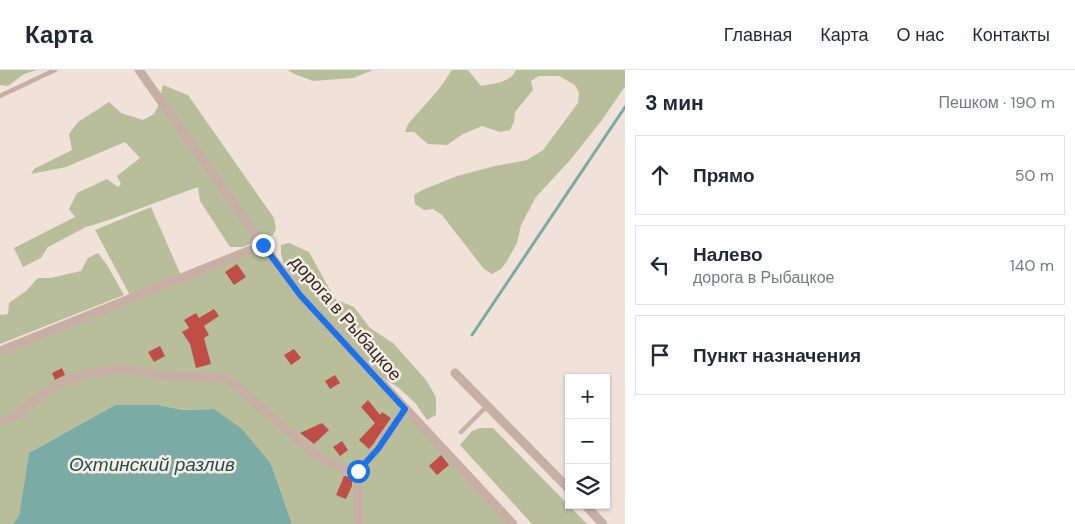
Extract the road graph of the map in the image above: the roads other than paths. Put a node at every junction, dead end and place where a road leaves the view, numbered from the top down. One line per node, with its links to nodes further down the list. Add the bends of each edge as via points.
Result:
1 (55, 70): 3 (lane)
2 (139, 70): 4 (street, дорога в Рыбацкое)
3 (0, 96)
4 (263, 245): 5 (street); 8 (street, дорога в Рыбацкое, via 300,295)
5 (0, 352)
6 (455, 373): 7 (street)
7 (487, 406): 10 (lane); 12 (street)
8 (405, 409): 11 (street, via 378,449); 15 (street, дорога в Рыбацкое)
9 (0, 422): 11 (street, via 16,416 60,384 86,374 123,368 171,376 221,378 238,386 318,456 346,470)
10 (461, 432)
11 (358, 471): 14 (street)
12 (565, 485)
13 (589, 509): 16 (street)
14 (360, 524)
15 (513, 524)
16 (603, 524)

